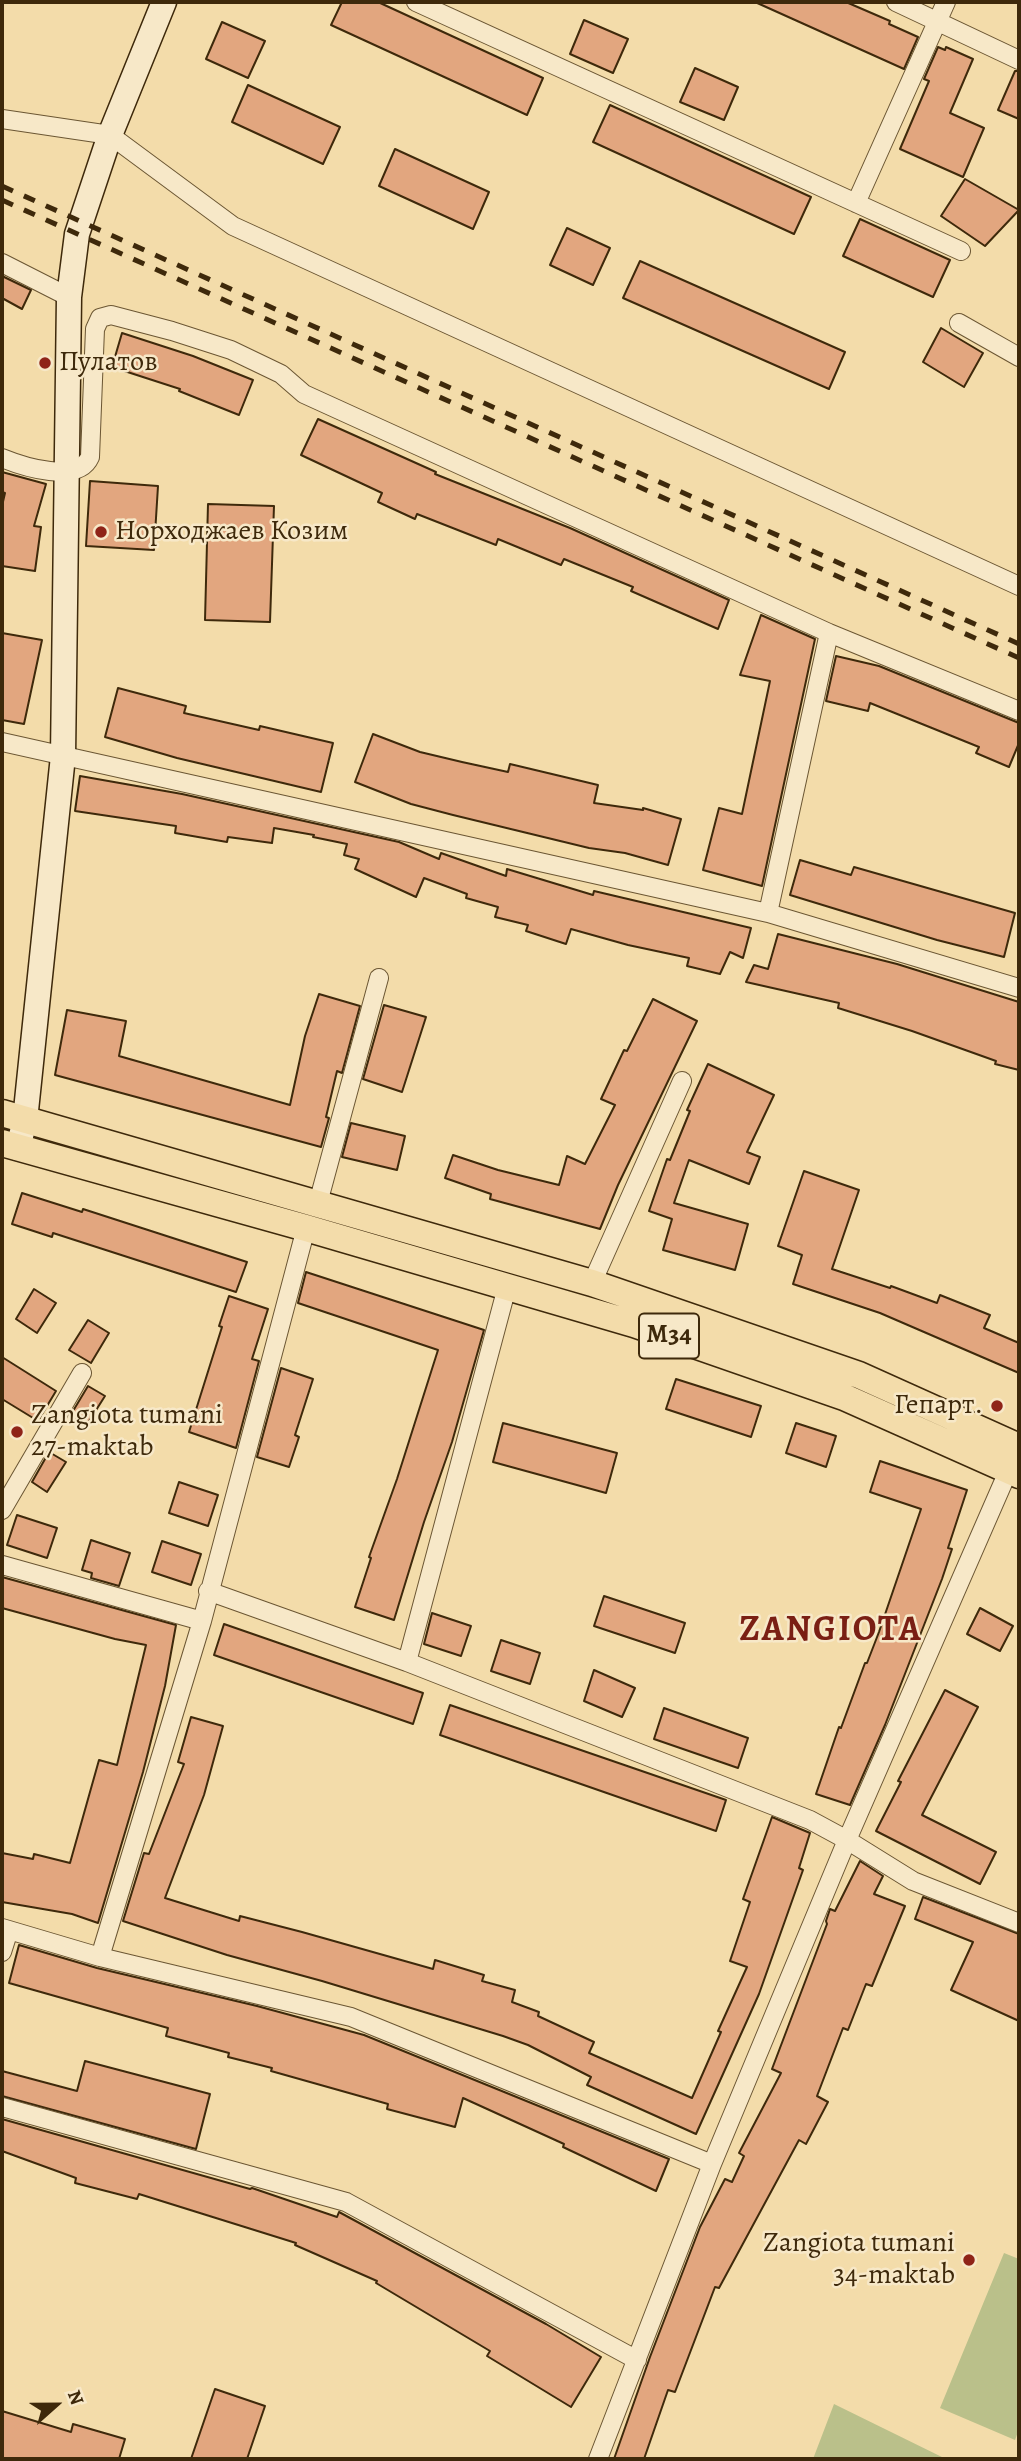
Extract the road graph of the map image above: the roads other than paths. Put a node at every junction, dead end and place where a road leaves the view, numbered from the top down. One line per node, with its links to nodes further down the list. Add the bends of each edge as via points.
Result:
1 (164, 2): 8 (main road)
2 (416, 2): 9 (street)
3 (896, 2): 5 (street)
4 (946, 2): 5 (street)
5 (938, 21): 6 (street); 9 (street)
6 (1019, 60)
7 (2, 119): 8 (street)
8 (110, 135): 12 (main road, via 76,234); 17 (street, via 233,226)
9 (856, 203): 10 (street)
10 (961, 251)
11 (2, 263): 12 (street)
12 (69, 297): 16 (main road)
13 (959, 323): 14 (street)
14 (1019, 358)
15 (2, 458): 16 (street)
16 (66, 474): 18 (street, via 90,457 94,329 100,318 111,315 231,350 281,374 304,394); 21 (main road)
17 (1019, 586)
18 (829, 633): 19 (street); 22 (street)
19 (1019, 711)
20 (2, 742): 21 (street)
21 (63, 756): 22 (street); 26 (main road)
22 (768, 913): 24 (street)
23 (379, 978): 28 (street)
24 (1019, 988)
25 (682, 1081): 30 (street)
26 (13, 1116): 27 (main road); 28 (main road, M34)
27 (10, 1146): 29 (main road, M34)
28 (318, 1203): 30 (main road, M34)
29 (306, 1228): 31 (main road, M34); 36 (street)
30 (592, 1283): 33 (main road, M34, via 859,1375)
31 (508, 1287): 33 (main road, M34, via 634,1324 900,1421); 38 (street)
32 (82, 1373): 34 (street)
33 (1017, 1457): 39 (street)
34 (2, 1510)
35 (2, 1564): 37 (street)
36 (208, 1591): 37 (street); 38 (street)
37 (202, 1621): 43 (street)
38 (407, 1662): 39 (street, via 810,1820)
39 (848, 1840): 40 (street, via 913,1881); 45 (street)
40 (1019, 1923)
41 (5, 1929): 42 (street); 43 (street)
42 (2, 1952)
43 (100, 1957): 45 (street, via 351,2017)
44 (2, 2107): 46 (street, via 346,2202)
45 (712, 2164): 46 (street)
46 (637, 2360): 47 (street)
47 (598, 2459)

